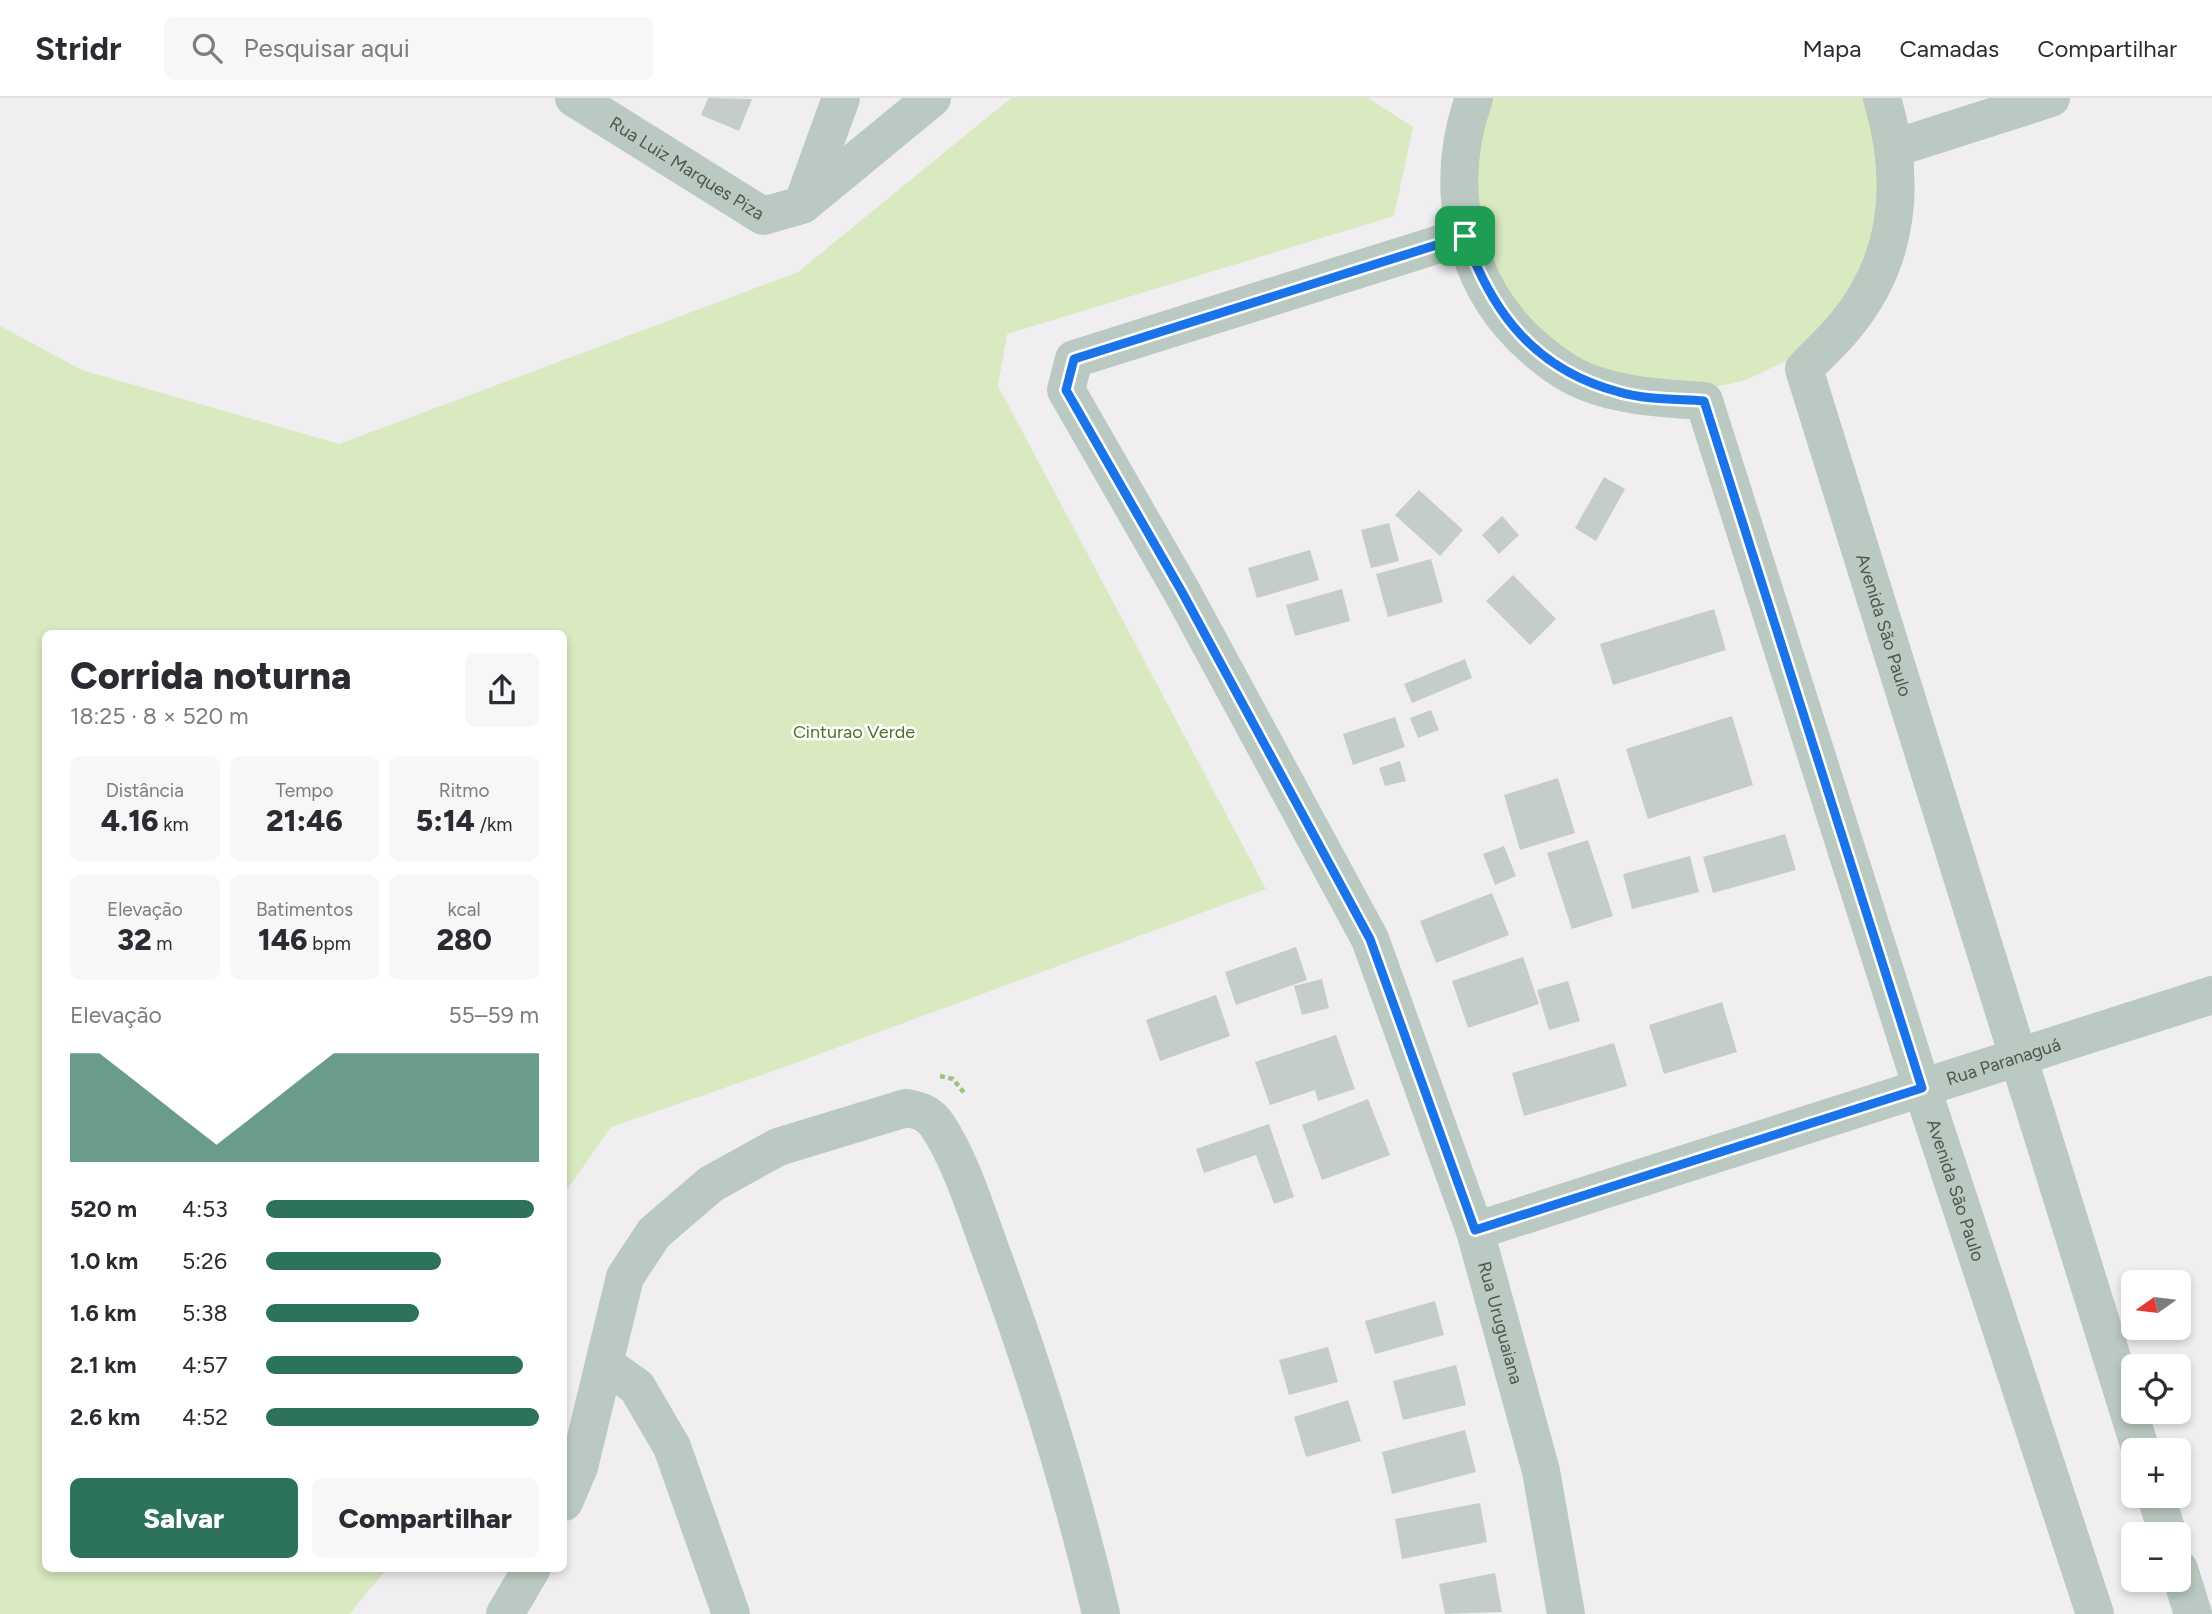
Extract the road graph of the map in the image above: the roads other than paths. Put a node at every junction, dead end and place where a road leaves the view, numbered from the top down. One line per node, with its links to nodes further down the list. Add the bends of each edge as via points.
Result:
1 (574, 98): 8 (street, Rua Luiz Marques Piza, via 763,216)
2 (841, 98): 8 (street)
3 (932, 98): 8 (street, Rua Luiz Marques Piza)
4 (1473, 98): 9 (street, Avenida São Paulo, via 1459,159 1458,198)
5 (1882, 98): 7 (street, Avenida São Paulo)
6 (2051, 98): 7 (street)
7 (1895, 148): 11 (street, Avenida São Paulo, via 1896,211 1879,272 1846,325 1804,369)
8 (802, 205)
9 (1465, 236): 12 (street, Avenida São Paulo, via 1478,275 1496,306 1549,361 1584,381 1619,393 1704,401); 13 (street, Rua Uruguaiana, via 1074,359 1066,390 1182,592 1370,939)
10 (2212, 995): 11 (street, Rua Paranaguá)
11 (2017, 1057): 12 (street, Rua Paranaguá); 15 (street, Avenida São Paulo)
12 (1922, 1088): 13 (street, Rua Paranaguá); 23 (street, Avenida São Paulo)
13 (1475, 1230): 22 (street, Rua Uruguaiana, via 1541,1471)
14 (606, 1365): 16 (street); 20 (street, via 637,1387 672,1447); 21 (street, via 625,1277 653,1233 711,1184 778,1147 906,1108 922,1110 937,1124 970,1192 1000,1275 1059,1451)
15 (2137, 1438)
16 (567, 1495)
17 (529, 1572): 19 (street)
18 (2186, 1592): 24 (street)
19 (506, 1614)
20 (731, 1614)
21 (1101, 1614)
22 (1566, 1614)
23 (2095, 1614)
24 (2193, 1614)

